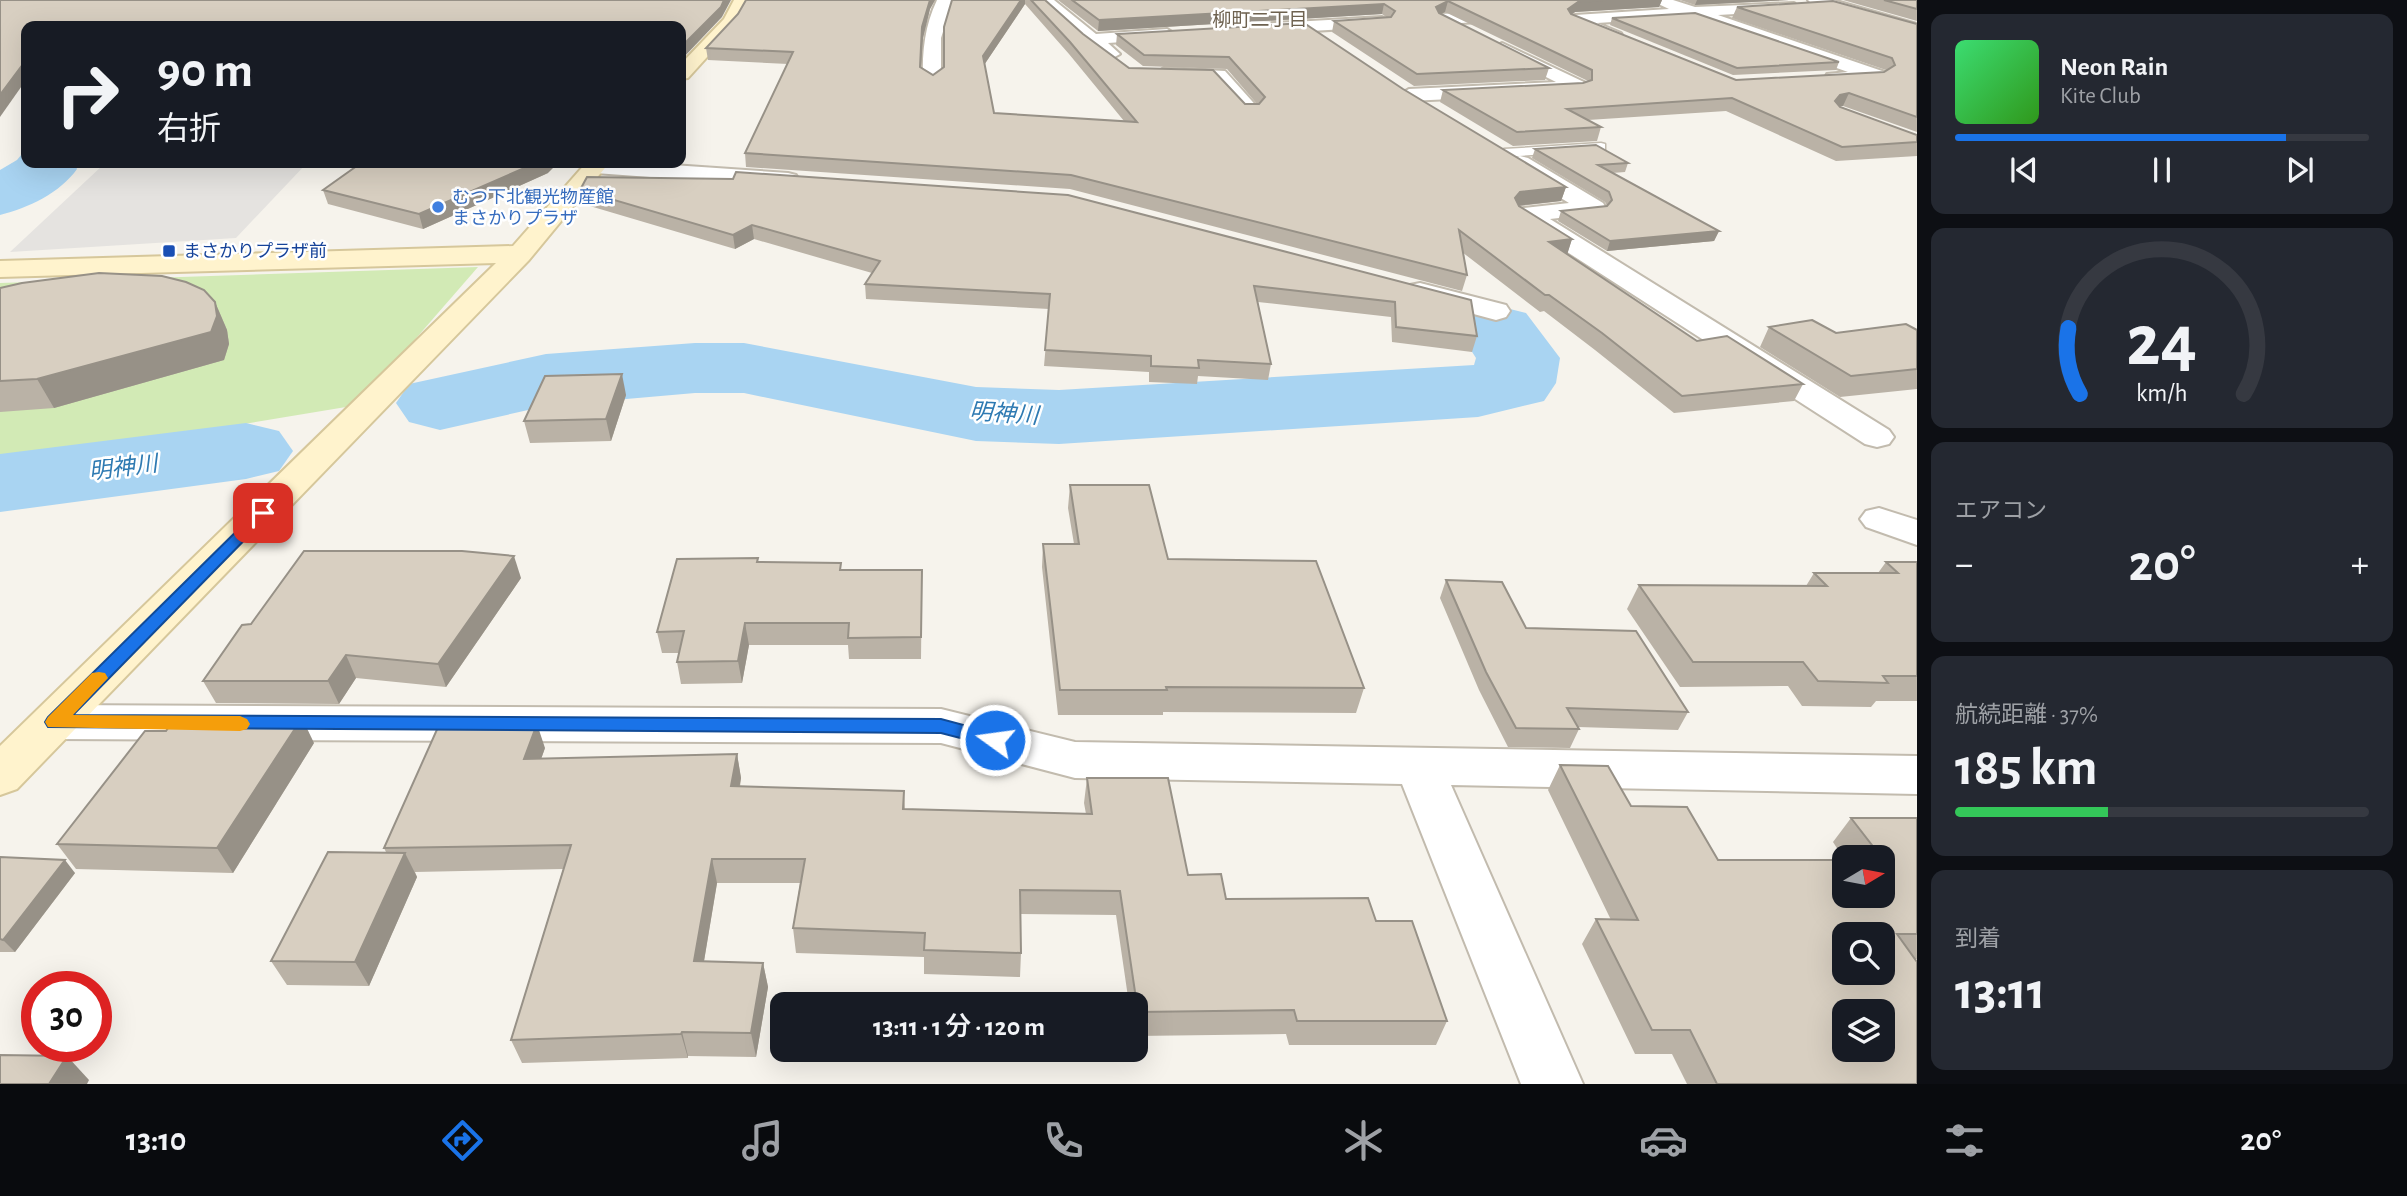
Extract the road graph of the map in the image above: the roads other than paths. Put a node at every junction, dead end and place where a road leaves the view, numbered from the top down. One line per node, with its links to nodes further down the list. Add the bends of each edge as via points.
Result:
1 (742, 0): 18 (street, via 731,21)
2 (946, 0): 20 (street, via 930,50)
3 (1045, 0): 14 (street)
4 (1658, 0): 8 (street)
5 (1822, 2): 8 (street); 11 (street)
6 (1351, 6): 9 (street)
7 (1445, 9): 9 (street); 23 (street, via 1579,87)
8 (1691, 12): 15 (street, via 1575,20); 22 (street, via 1878,76)
9 (1382, 22): 10 (street)
10 (1306, 26): 12 (street); 16 (street)
11 (1917, 29)
12 (1239, 30)
13 (1185, 33): 14 (street)
14 (1090, 39): 17 (street)
15 (1635, 45)
16 (1340, 50)
17 (1128, 67)
18 (686, 69)
19 (1151, 74): 24 (street, via 1218,75)
20 (932, 79)
21 (1386, 80): 23 (street)
22 (1811, 80)
23 (1409, 95): 25 (street)
24 (1250, 110)
25 (1444, 117)
26 (1480, 139): 28 (street)
27 (1601, 147): 28 (lane)
28 (1504, 153): 36 (street, via 1594,208 1525,214)
29 (594, 168): 32 (street)
30 (646, 168): 31 (street)
31 (818, 182)
32 (520, 254): 33 (street); 39 (street)
33 (0, 269)
34 (1402, 286): 35 (street)
35 (1496, 311)
36 (1877, 437)
37 (1879, 519): 38 (street)
38 (1917, 533)
39 (55, 722): 40 (street, via 941,726 1075,760); 42 (street)
40 (1419, 767): 41 (street); 43 (street)
41 (1917, 775)
42 (0, 776)
43 (1552, 1084)

